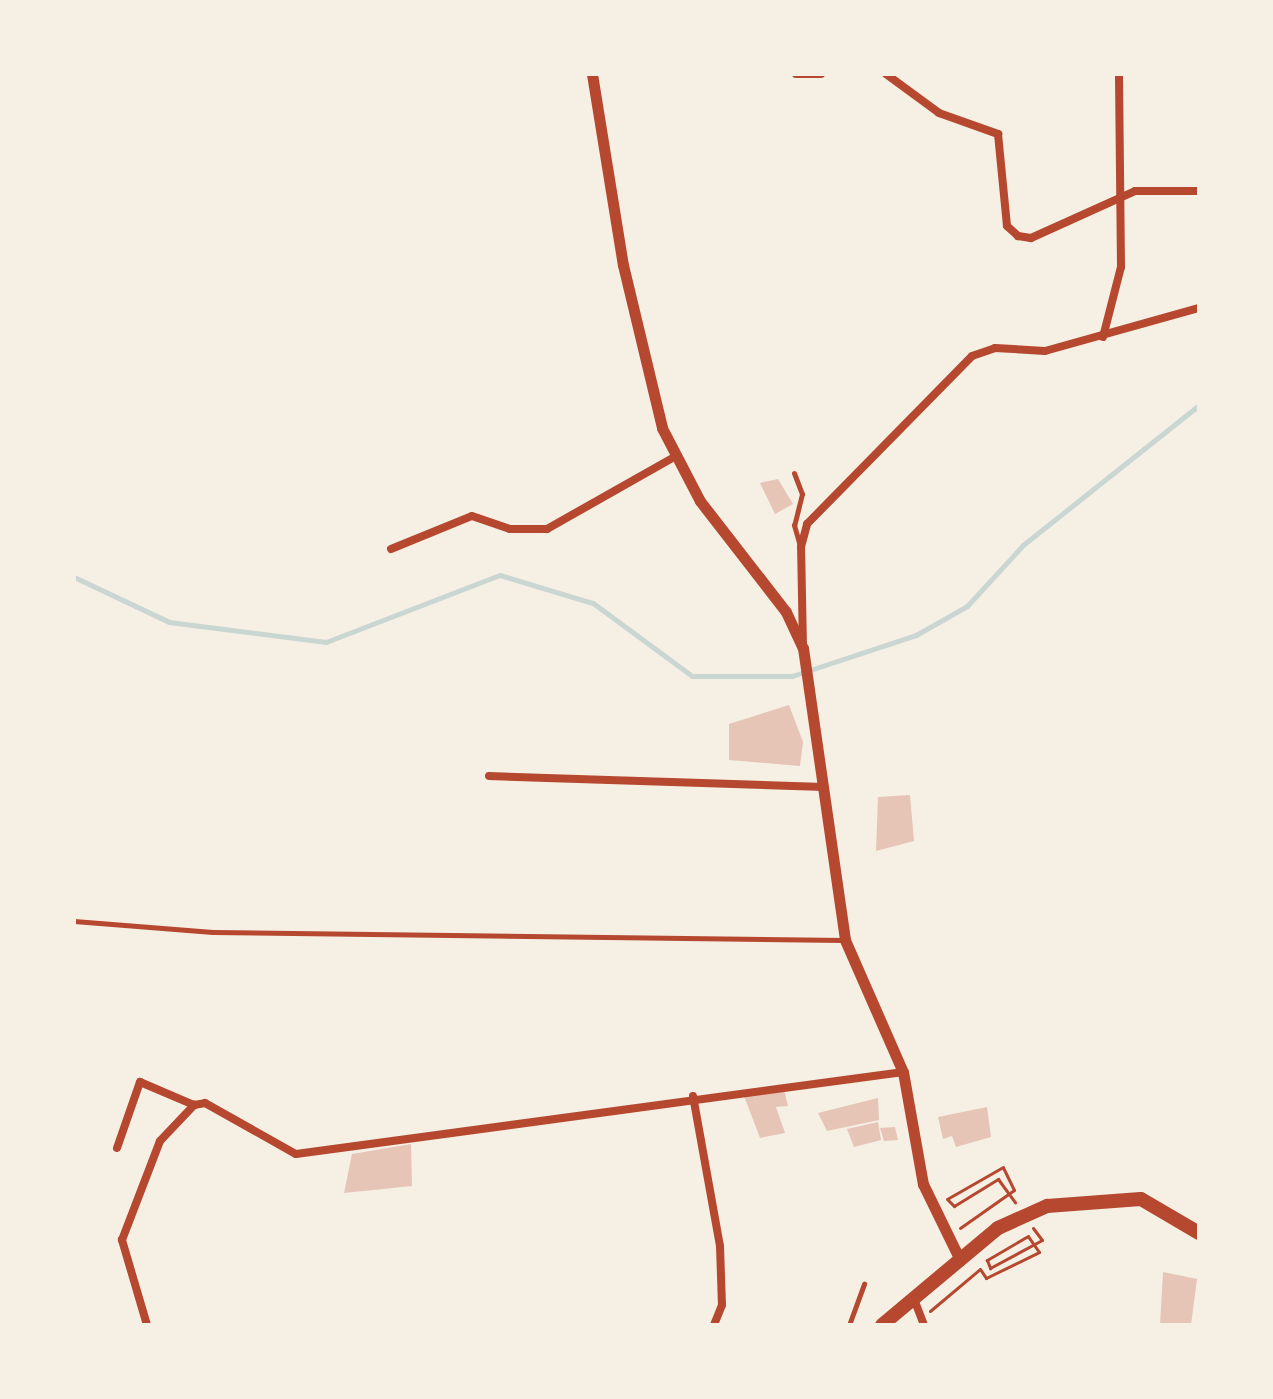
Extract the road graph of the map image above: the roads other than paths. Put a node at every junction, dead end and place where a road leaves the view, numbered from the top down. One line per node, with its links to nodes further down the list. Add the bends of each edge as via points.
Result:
1 (592, 74): 10 (street, via 623,265 662,428)
2 (796, 74): 3 (street)
3 (821, 74)
4 (886, 74): 7 (street, via 939,113 998,134 1007,226 1018,236 1031,238)
5 (1119, 74): 7 (street)
6 (1199, 191): 7 (street)
7 (1125, 194): 9 (street, via 1121,267)
8 (1199, 308): 9 (street)
9 (1103, 337): 12 (street, via 972,356 807,524)
10 (676, 456): 13 (street, via 547,529 510,529 472,516); 14 (street)
11 (794, 473): 12 (lane, via 802,494 794,525)
12 (801, 547): 14 (street)
13 (391, 549)
14 (803, 648): 16 (street)
15 (489, 776): 16 (street)
16 (824, 787): 18 (street)
17 (74, 921): 18 (lane, via 213,932)
18 (845, 940): 19 (street)
19 (903, 1072): 20 (street); 24 (street, via 923,1184)
20 (693, 1096): 21 (street, via 296,1154 205,1103); 29 (street, via 720,1246 722,1305)
21 (194, 1105): 22 (street, via 140,1082); 28 (street, via 160,1141 122,1240)
22 (117, 1148)
23 (1199, 1233): 24 (main road, via 1141,1199 1047,1206 998,1228)
24 (960, 1260): 26 (main road)
25 (864, 1284): 30 (lane)
26 (914, 1299): 27 (street); 31 (main road)
27 (924, 1321)
28 (147, 1325)
29 (714, 1325)
30 (849, 1325)
31 (882, 1325)

